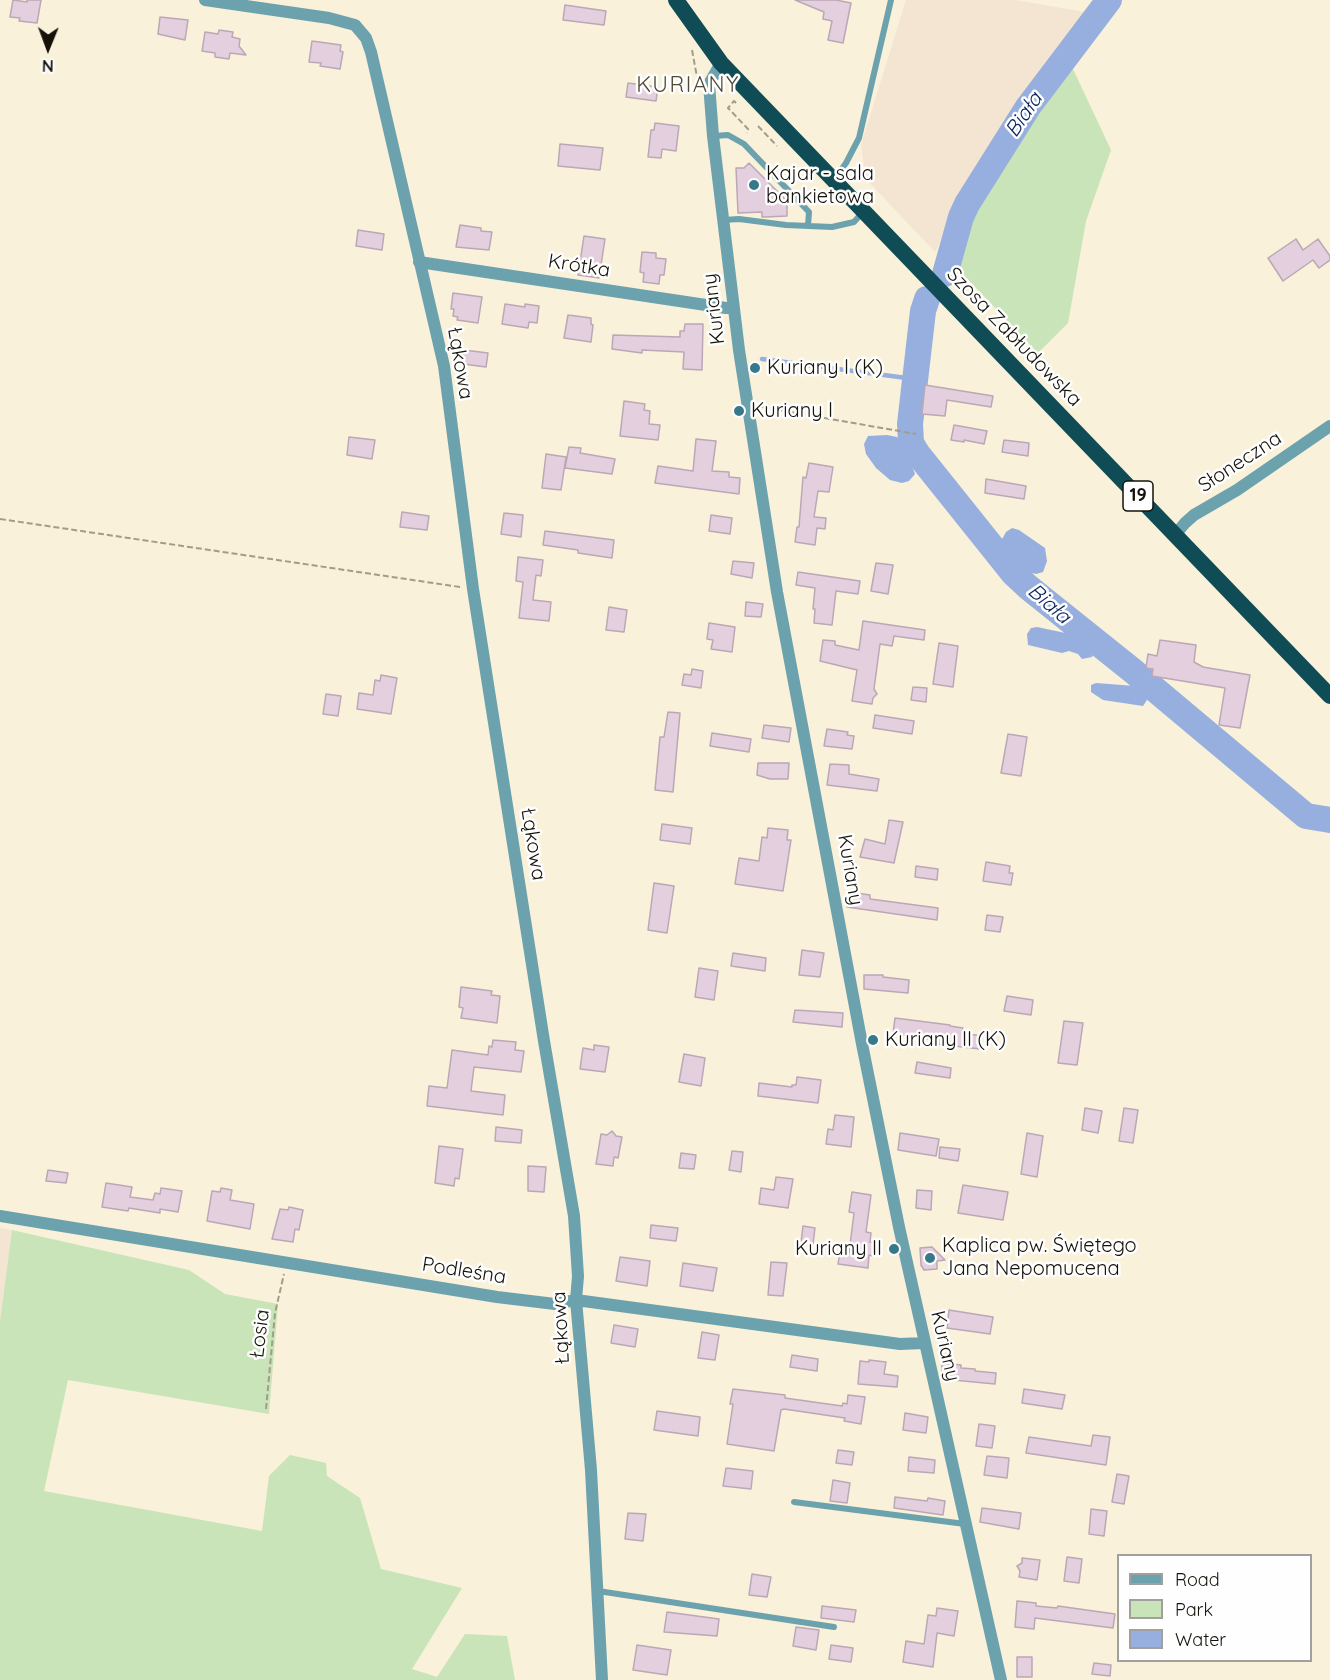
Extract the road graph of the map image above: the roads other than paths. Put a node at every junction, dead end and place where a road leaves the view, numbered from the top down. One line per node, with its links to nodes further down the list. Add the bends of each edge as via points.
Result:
1 (205, 0): 10 (street, Łąkowa, via 329,18 355,26 366,38)
2 (676, 0): 4 (highway, Szosa Zabłudowska / 19)
3 (891, 0): 6 (lane, via 858,138)
4 (721, 63): 5 (street, Kuriany, via 709,84); 6 (highway, Szosa Zabłudowska / 19)
5 (713, 136): 8 (street, Kuriany); 9 (lane, via 728,135 744,144 809,213)
6 (833, 180): 7 (highway, Szosa Zabłudowska / 19)
7 (864, 212): 9 (lane, via 854,222 842,226); 13 (highway, Szosa Zabłudowska / 19)
8 (724, 220): 9 (lane); 11 (street, Kuriany)
9 (808, 226)
10 (419, 262): 11 (street, Krótka); 16 (street, Łąkowa, via 444,366 473,589 574,1216)
11 (733, 308): 17 (street, Kuriany, via 777,592 862,1044)
12 (1330, 426): 13 (street, Słoneczna, via 1194,515)
13 (1175, 535): 14 (highway, Szosa Zabłudowska / 19)
14 (1330, 696)
15 (0, 1216): 16 (street, Podleśna, via 508,1298 555,1304)
16 (576, 1300): 17 (street, Podleśna, via 900,1344); 20 (street, Łąkowa)
17 (924, 1343): 19 (street, Kuriany)
18 (794, 1502): 19 (lane)
19 (965, 1524): 23 (street, Kuriany)
20 (598, 1591): 21 (lane); 22 (street, Łąkowa)
21 (834, 1627)
22 (602, 1680)
23 (1001, 1680)

